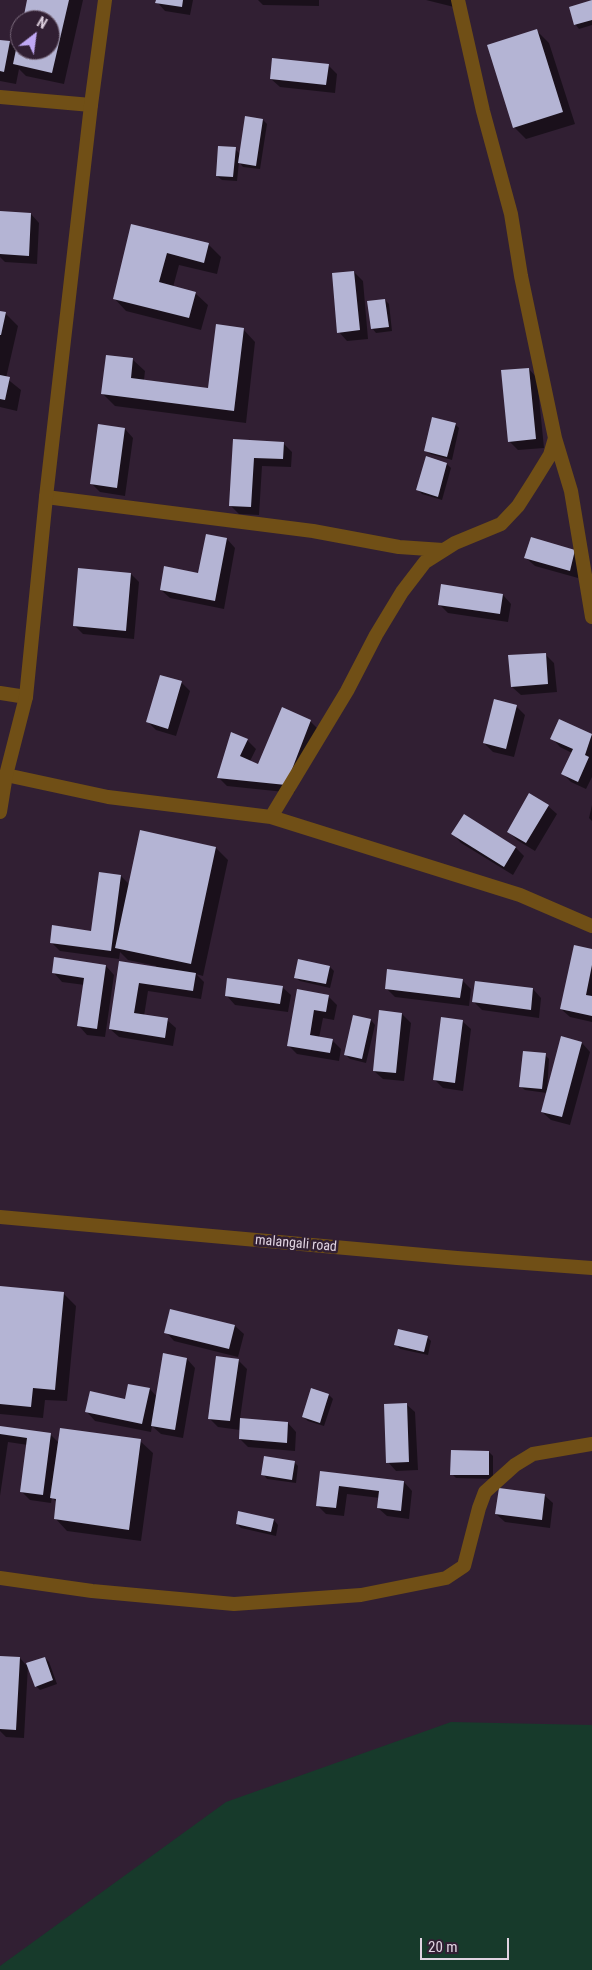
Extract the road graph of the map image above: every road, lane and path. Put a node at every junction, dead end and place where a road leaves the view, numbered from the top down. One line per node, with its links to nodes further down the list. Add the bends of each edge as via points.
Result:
1 (105, 0): 4 (street)
2 (458, 0): 5 (street, via 511,214)
3 (0, 97): 4 (street)
4 (91, 104): 6 (street)
5 (555, 438): 7 (street, via 550,455 534,481 502,524); 8 (street, via 571,491)
6 (46, 497): 7 (street, via 313,531 399,547); 10 (street)
7 (443, 550): 13 (street, via 425,562 402,592)
8 (592, 617)
9 (0, 693): 10 (street)
10 (26, 697): 11 (street)
11 (6, 775): 12 (street); 13 (street, via 108,798)
12 (0, 812)
13 (271, 817): 14 (street, via 520,895)
14 (592, 926)
15 (0, 1217): 16 (street, malangali road)
16 (592, 1268)
17 (592, 1444): 18 (street, via 524,1458 485,1492 464,1566 446,1578 361,1595 234,1604 92,1591)
18 (0, 1578)

